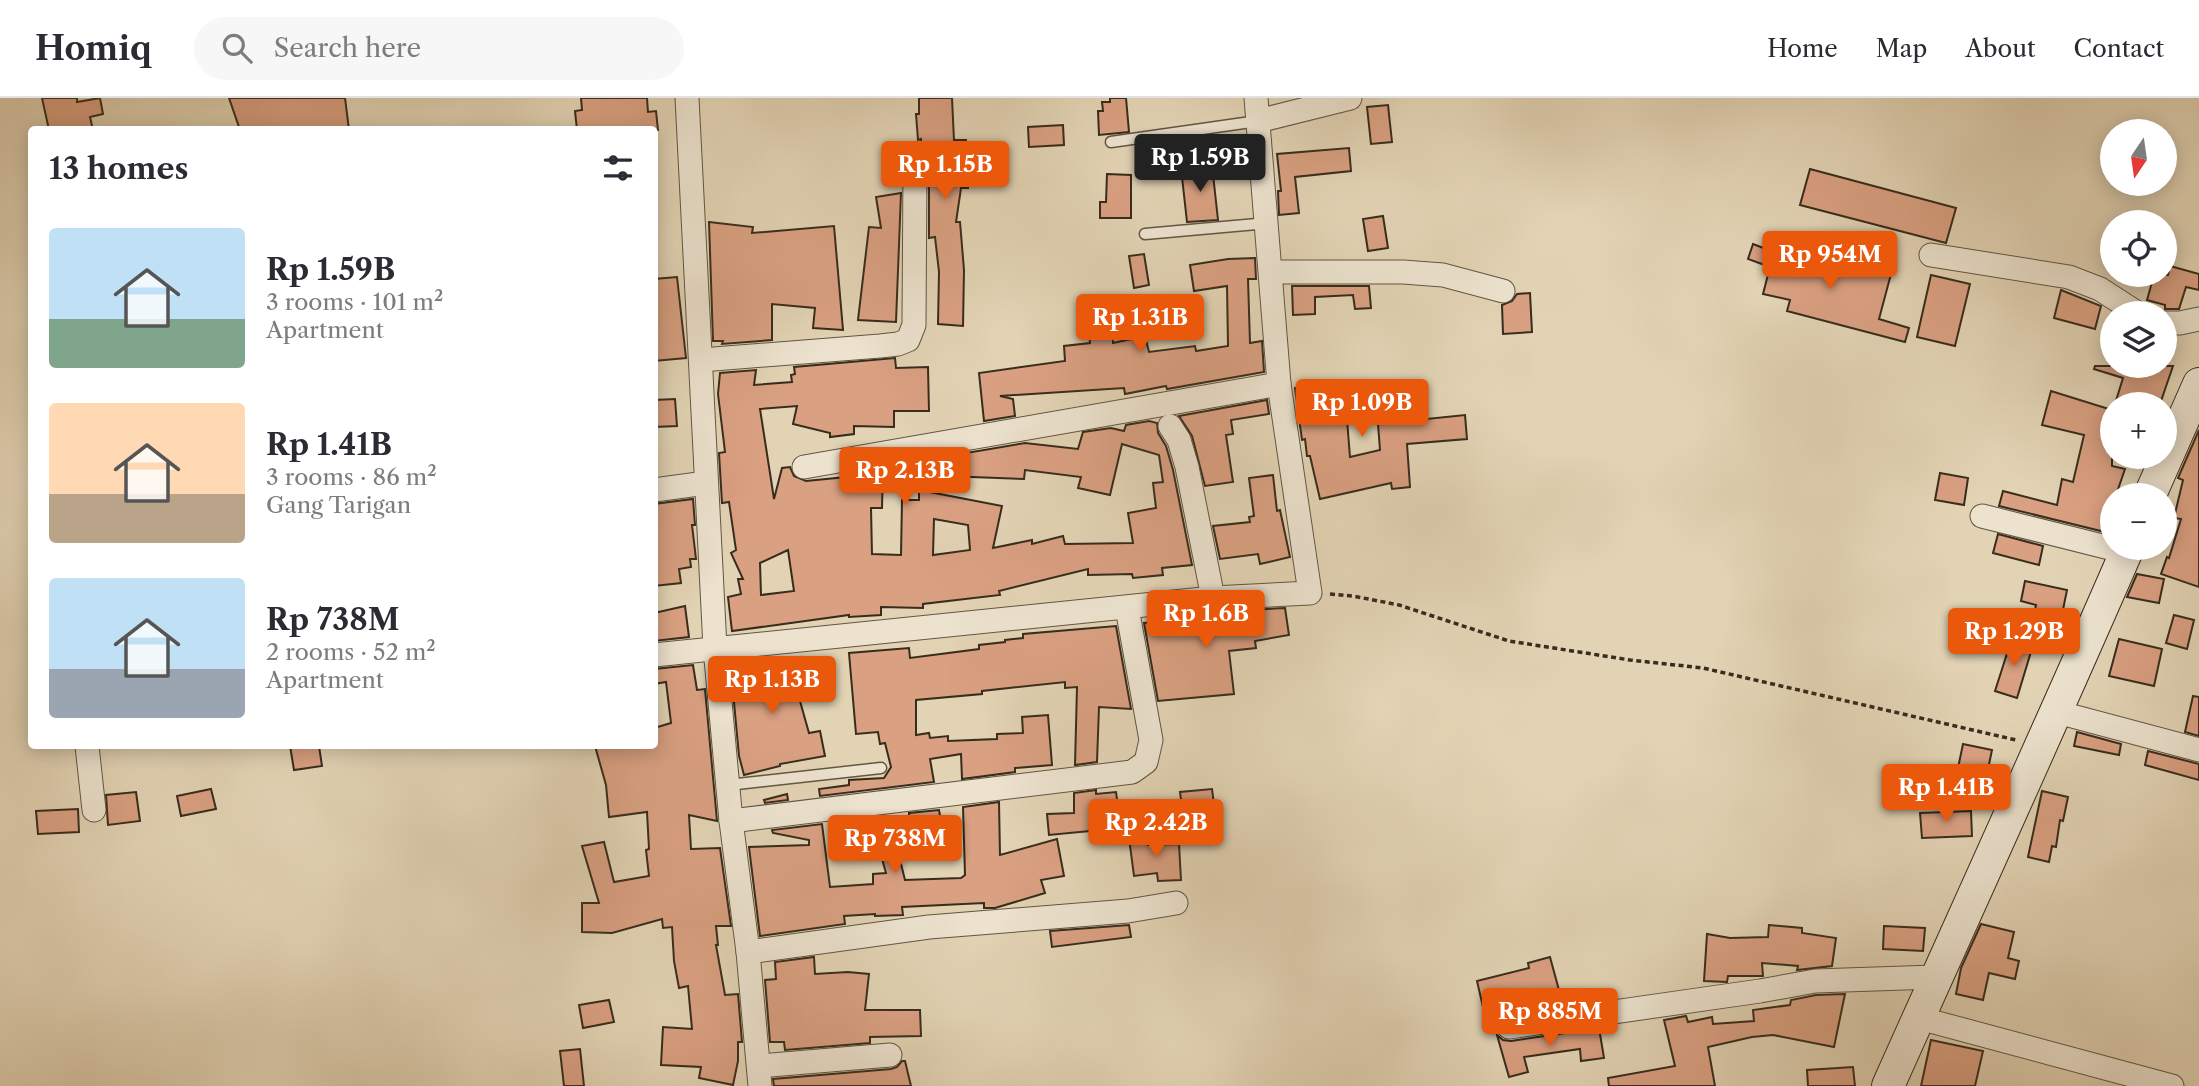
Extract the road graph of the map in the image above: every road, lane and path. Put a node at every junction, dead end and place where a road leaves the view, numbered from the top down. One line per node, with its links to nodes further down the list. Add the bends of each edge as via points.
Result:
1 (687, 98): 15 (street)
2 (1256, 98): 4 (street)
3 (1350, 98): 4 (street)
4 (1258, 121): 5 (lane); 7 (street)
5 (1111, 142)
6 (915, 166): 15 (street, via 914,325 908,340)
7 (1268, 223): 8 (lane); 10 (street)
8 (1146, 234)
9 (1931, 255): 12 (street, via 2068,277)
10 (1271, 272): 11 (street, via 1443,275); 16 (street)
11 (1503, 291)
12 (2118, 301)
13 (2199, 319): 14 (street)
14 (2177, 323)
15 (701, 360): 20 (street)
16 (1279, 384): 19 (street); 26 (street)
17 (2199, 384): 21 (main road)
18 (1170, 426): 27 (street, via 1186,467)
19 (804, 467)
20 (706, 483): 22 (street); 29 (street)
21 (2155, 483)
22 (658, 489)
23 (1982, 516): 24 (street)
24 (2100, 544)
25 (2123, 560): 31 (main road)
26 (1310, 593): 27 (street); 32 (path, via 1399,606 1526,644 1703,668)
27 (1213, 598): 28 (street)
28 (1127, 608): 29 (street); 38 (street, via 1151,740 1146,762 1132,772)
29 (715, 648): 30 (street); 36 (street)
30 (658, 655)
31 (2057, 712): 32 (main road); 34 (street)
32 (2042, 746): 41 (main road)
33 (87, 749): 37 (street)
34 (2199, 750)
35 (881, 768): 36 (lane)
36 (728, 785): 38 (street)
37 (94, 810)
38 (731, 821): 40 (street)
39 (1176, 903): 40 (street, via 929,927)
40 (748, 952): 45 (street)
41 (1935, 977): 42 (main road); 43 (street, via 1800,982)
42 (1919, 1018): 46 (main road); 47 (street)
43 (1509, 1027)
44 (890, 1055): 45 (street)
45 (759, 1076)
46 (1888, 1086)
47 (2172, 1086)

